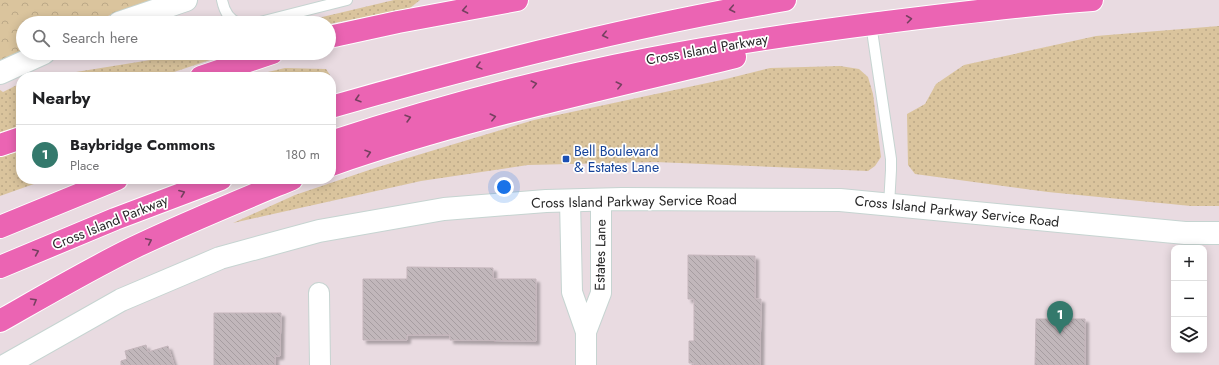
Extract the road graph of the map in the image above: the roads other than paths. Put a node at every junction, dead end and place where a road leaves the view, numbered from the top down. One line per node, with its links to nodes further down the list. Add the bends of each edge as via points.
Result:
1 (186, 0): 7 (street)
2 (222, 0): 8 (lane)
3 (347, 0): 9 (lane)
4 (517, 0): 11 (highway, one-way to 11)
5 (785, 0): 16 (highway, one-way to 16, via 563,45)
6 (1092, 0): 10 (highway, Cross Island Parkway, one-way to 6, via 984,9)
7 (139, 16)
8 (229, 16)
9 (284, 16)
10 (871, 24): 18 (highway, Cross Island Parkway, one-way to 10, via 442,108 590,70 726,45); 20 (highway, one-way to 10, via 486,118); 27 (lane, via 891,158)
11 (336, 35)
12 (29, 60): 15 (street)
13 (251, 60): 14 (highway)
14 (215, 72)
15 (0, 73)
16 (336, 105)
17 (16, 140): 19 (highway)
18 (336, 140)
19 (0, 145)
20 (336, 163)
21 (94, 184): 28 (highway)
22 (105, 184): 29 (highway)
23 (208, 184): 31 (highway, Cross Island Parkway, one-way to 23)
24 (280, 184): 33 (highway, one-way to 24, via 63,284 131,249)
25 (601, 199): 26 (street, Cross Island Parkway Service Road); 27 (street, Cross Island Parkway Service Road, via 840,200); 34 (street, Estates Lane, via 601,293)
26 (570, 200): 34 (street, Estates Lane, via 572,292); 35 (street, Cross Island Parkway Service Road, via 444,209 319,231 220,258 121,300)
27 (889, 205): 30 (street, Cross Island Parkway Service Road, via 1185,233)
28 (0, 215)
29 (0, 228)
30 (1219, 233)
31 (0, 267)
32 (319, 293): 36 (street)
33 (0, 321)
34 (586, 332): 37 (street, Estates Lane)
35 (6, 365)
36 (320, 365)
37 (586, 365)

